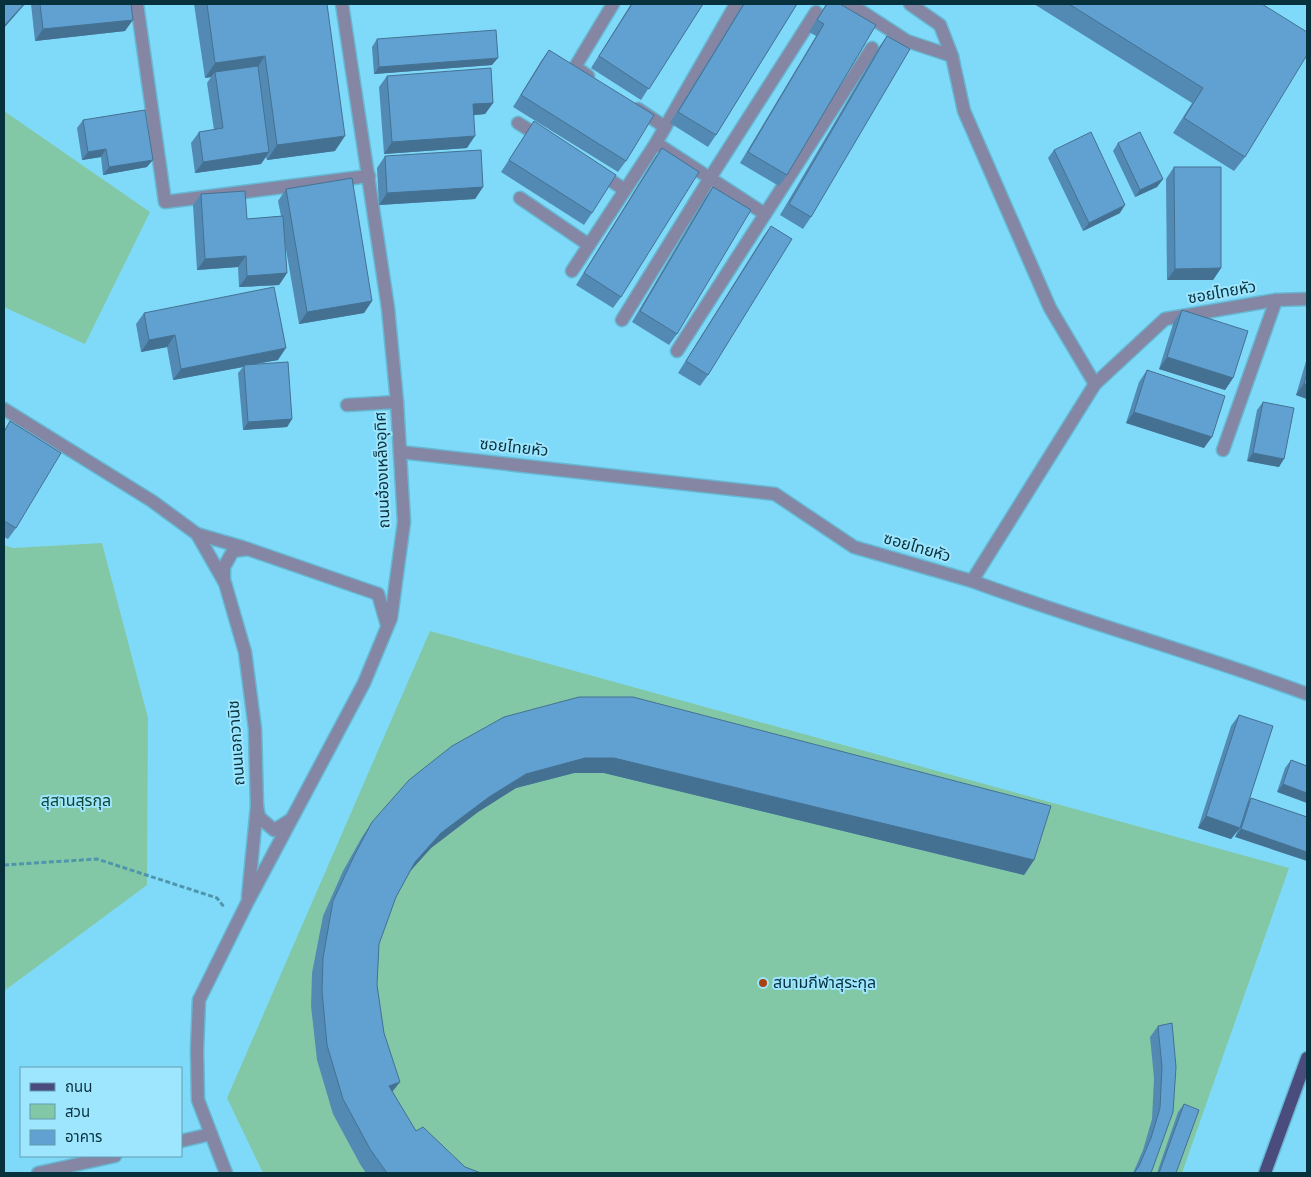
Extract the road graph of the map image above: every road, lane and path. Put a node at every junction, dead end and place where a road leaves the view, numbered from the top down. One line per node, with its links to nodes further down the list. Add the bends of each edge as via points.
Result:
1 (138, 4): 17 (street, via 165,202)
2 (342, 4): 17 (street, ถนนฮ๋องเหล็งอุทิศ)
3 (613, 4): 10 (street, via 575,67)
4 (736, 4): 13 (street)
5 (850, 4): 9 (street, via 907,40)
6 (910, 4): 9 (street, via 940,25)
7 (816, 12): 18 (street)
8 (872, 48): 21 (street)
9 (952, 56): 28 (street, via 964,111 1050,308)
10 (600, 83)
11 (624, 100): 13 (street)
12 (518, 123): 15 (street)
13 (665, 127): 14 (street)
14 (656, 142): 18 (street); 19 (street)
15 (551, 144)
16 (584, 164): 19 (street)
17 (369, 176): 29 (street, ถนนฮ๋องเหล็งอุทิศ, via 388,308)
18 (710, 178): 21 (street); 26 (street)
19 (625, 190): 22 (street)
20 (520, 198): 22 (street)
21 (765, 214): 27 (street)
22 (589, 245): 23 (street)
23 (572, 271)
24 (1307, 299): 25 (street, ซอยไทยหัว)
25 (1276, 300): 28 (street, ซอยไทยหัว, via 1165,319); 32 (street)
26 (622, 320)
27 (677, 351)
28 (1095, 384): 37 (street, ซอยไทยหัว)
29 (397, 402): 30 (street); 33 (street, ถนนฮ๋องเหล็งอุทิศ)
30 (347, 405)
31 (4, 409): 34 (street, ถนนเอกวานิช, via 152,501)
32 (1223, 450)
33 (400, 452): 36 (street, ถนนฮ๋องเหล็งอุทิศ, via 404,522); 37 (street, ซอยไทยหัว, via 775,494 854,547)
34 (197, 534): 35 (street); 38 (street, ถนนเอกวานิช)
35 (248, 549): 38 (street, via 233,551 224,567); 39 (street)
36 (398, 567): 39 (street); 40 (street, ถนนฮ๋องเหล็งอุทิศ)
37 (972, 581): 41 (street, via 1053,611)
38 (225, 583): 42 (street, ถนนเอกวานิช, via 245,652 255,729)
39 (378, 594): 40 (street)
40 (387, 626): 43 (street, ถนนฮ๋องเหล็งอุทิศ, via 364,683)
41 (1307, 694)
42 (257, 806): 43 (street, via 259,817 274,830); 45 (street, ถนนเอกวานิช)
43 (292, 818): 45 (street, ถนนฮ๋องเหล็งอุทิศ)
44 (4, 865): 46 (path, via 97,859 217,898)
45 (248, 903): 46 (street, ถนนเอกวานิช)
46 (238, 922): 48 (street, ถนนเอกวานิช, via 199,1000 198,1100)
47 (1307, 1058): 53 (main road)
48 (211, 1134): 49 (street); 52 (street, ถนนเอกวานิช)
49 (182, 1140)
50 (110, 1157): 51 (street)
51 (38, 1173)
52 (226, 1173)
53 (1265, 1173)

